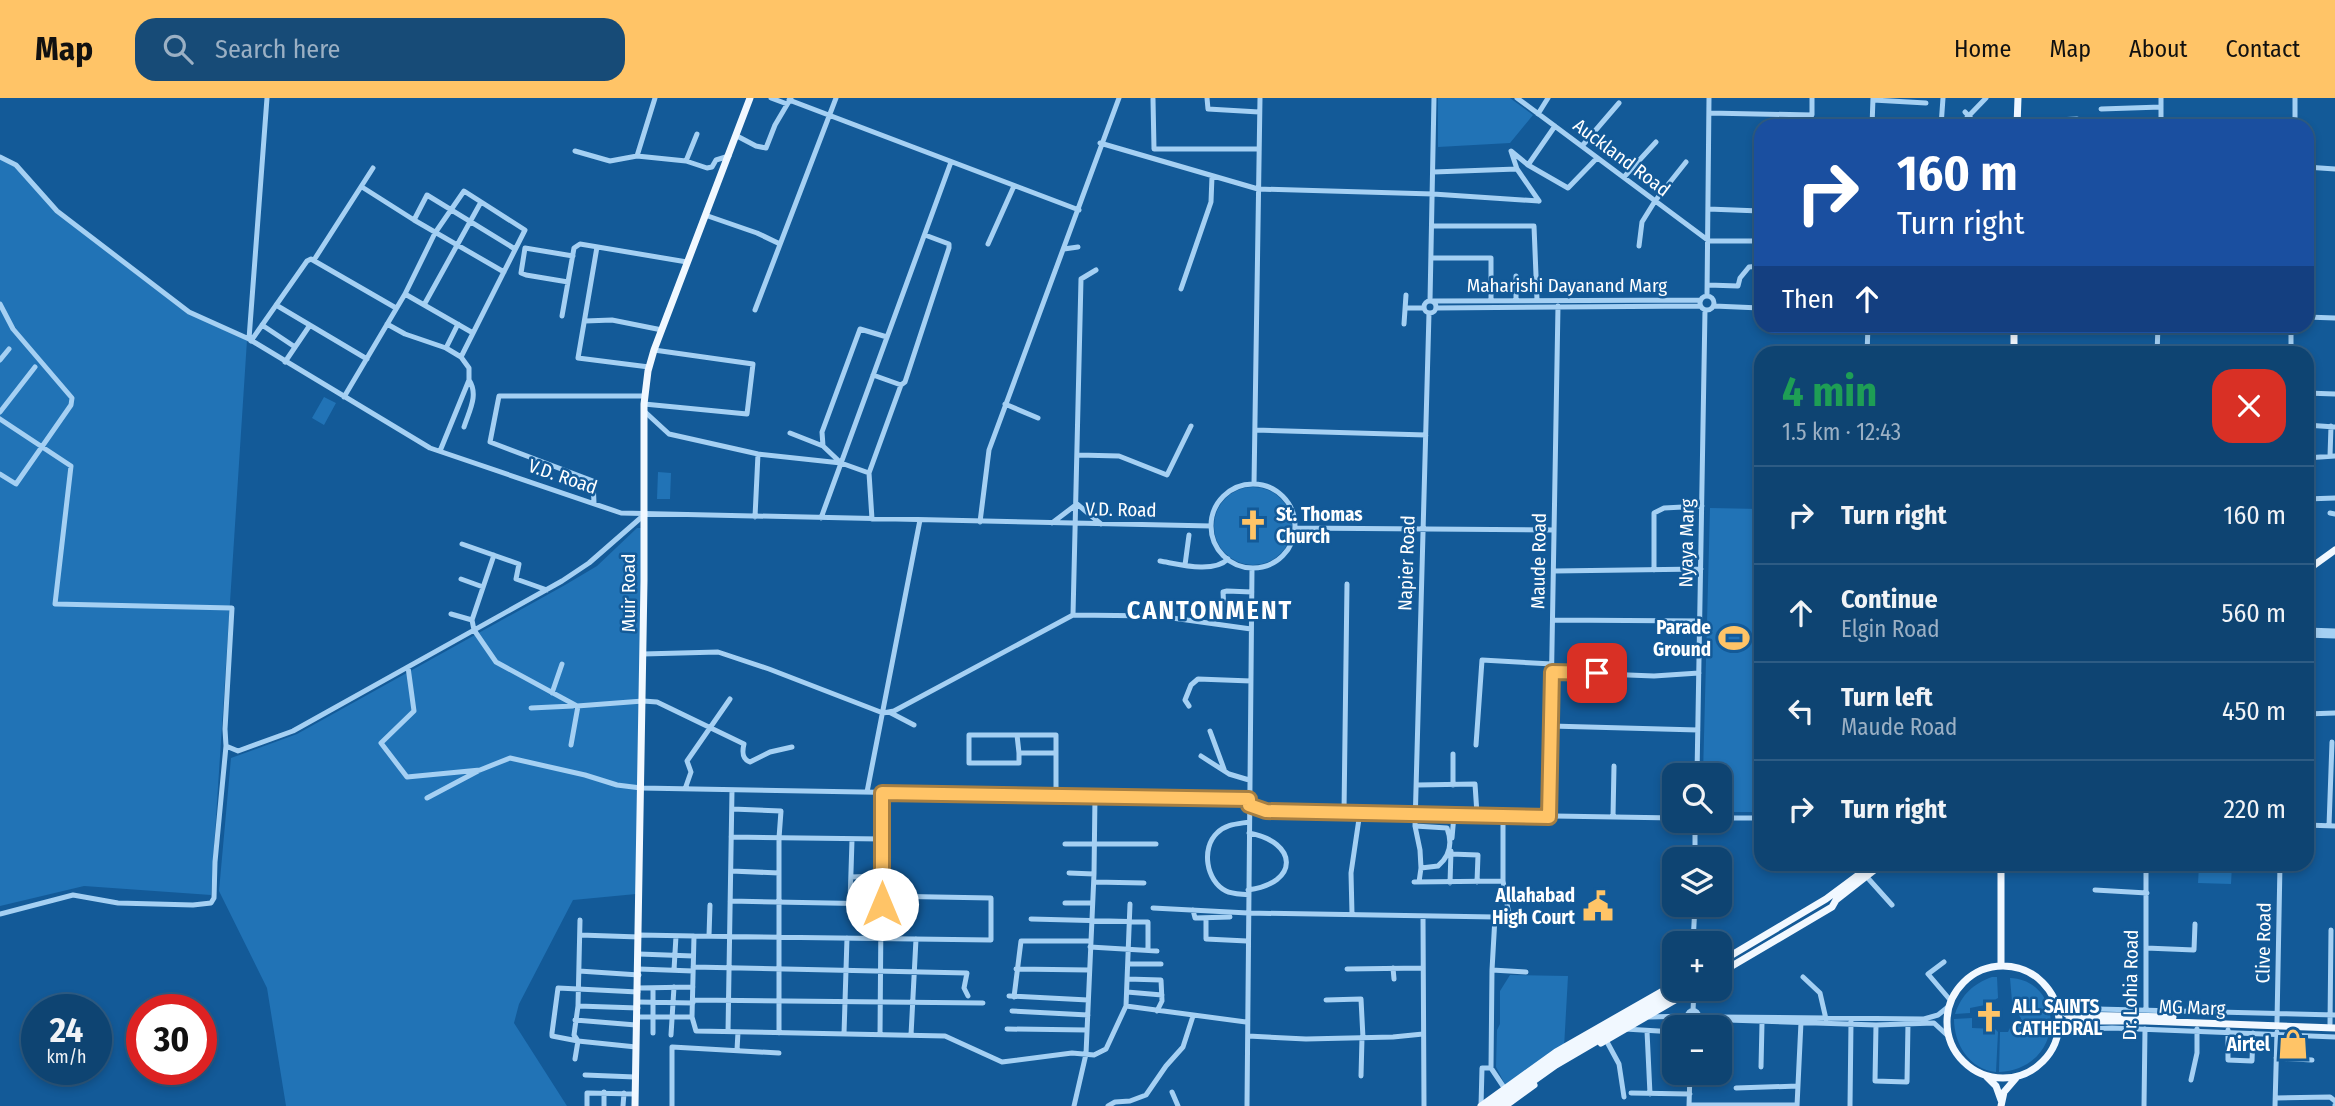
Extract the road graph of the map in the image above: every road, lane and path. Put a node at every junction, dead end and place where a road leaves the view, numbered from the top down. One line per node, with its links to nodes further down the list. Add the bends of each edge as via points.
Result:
1 (267, 98): 129 (street)
2 (655, 98): 46 (street)
3 (750, 98): 40 (main road, Muir Road)
4 (771, 98): 21 (street)
5 (836, 98): 30 (street)
6 (1119, 98): 42 (street)
7 (1207, 98): 26 (street, via 1208,109)
8 (1260, 98): 26 (street)
9 (1434, 98): 58 (street)
10 (1517, 98): 28 (street, Auckland Road)
11 (1548, 98): 28 (street)
12 (1709, 98): 27 (street, Nyaya Marg)
13 (1812, 98): 27 (street, via 1812,115)
14 (1943, 98): 32 (street)
15 (1986, 98): 29 (street)
16 (2018, 98): 35 (main road)
17 (2161, 98): 24 (street)
18 (2295, 98): 37 (street)
19 (1153, 99): 44 (street, via 1154,149)
20 (1873, 99): 23 (street); 31 (street)
21 (789, 101): 30 (street); 40 (street, via 766,148)
22 (1619, 103): 43 (street)
23 (1926, 103)
24 (2161, 107): 25 (street); 36 (street)
25 (2101, 109)
26 (1259, 112): 44 (street)
27 (1709, 113): 67 (street, Nyaya Marg)
28 (1538, 114): 38 (street, Auckland Road)
29 (1967, 114): 33 (street); 34 (street)
30 (829, 116): 51 (street); 79 (street)
31 (1872, 119)
32 (1942, 119)
33 (1964, 119)
34 (1972, 119)
35 (2017, 119)
36 (2161, 119)
37 (2295, 119)
38 (1555, 126): 43 (street, Auckland Road); 53 (street)
39 (697, 134): 50 (street)
40 (737, 136): 47 (main road, Muir Road)
41 (1656, 142): 60 (street)
42 (1100, 144): 59 (street); 68 (street)
43 (1581, 146): 49 (street, Auckland Road)
44 (1259, 149): 63 (street)
45 (575, 151): 46 (street, via 610,160)
46 (637, 156): 50 (street)
47 (729, 156): 50 (street, via 706,168); 71 (main road, Muir Road)
48 (0, 157): 129 (street, V.D. Road, via 16,165 57,211 190,312)
49 (1597, 158): 53 (street, via 1568,188); 60 (street, Auckland Road)
50 (686, 160)
51 (951, 162): 61 (street); 76 (street)
52 (1686, 162): 65 (street)
53 (1528, 165): 56 (street, via 1511,151)
54 (373, 168): 62 (street)
55 (2314, 168): 57 (street)
56 (1517, 169): 58 (street); 64 (street, via 1539,201)
57 (2335, 169)
58 (1433, 172): 64 (street)
59 (1212, 176): 63 (street); 97 (street, via 1211,202)
60 (1623, 177): 65 (street, Auckland Road)
61 (1014, 186): 68 (street); 80 (street)
62 (362, 187): 72 (street); 89 (street)
63 (1258, 190): 64 (street); 155 (street)
64 (1433, 194): 74 (street)
65 (1655, 201): 77 (street, Auckland Road); 82 (street, via 1642,222)
66 (481, 202): 69 (street, via 464,191); 73 (street); 86 (street, via 525,230)
67 (1708, 209): 70 (street); 77 (street, Nyaya Marg)
68 (1079, 210): 85 (street)
69 (453, 211): 72 (street, via 427,195); 73 (street); 75 (street)
70 (1754, 211)
71 (705, 215): 79 (street); 90 (main road, Muir Road)
72 (414, 220): 75 (street)
73 (470, 222): 81 (street); 86 (street)
74 (1433, 226): 88 (street); 102 (street, via 1534,226)
75 (435, 233): 81 (street); 98 (street)
76 (925, 235): 128 (street); 142 (street, via 949,244 949,248)
77 (1709, 241): 78 (street); 96 (street, Nyaya Marg)
78 (1754, 241)
79 (780, 244): 115 (street)
80 (988, 244)
81 (457, 245): 93 (street); 107 (street)
82 (1639, 246)
83 (597, 247): 87 (street, via 580,244); 90 (street); 120 (street)
84 (1078, 247): 85 (street)
85 (1064, 248): 147 (street)
86 (515, 250): 93 (street)
87 (573, 256): 95 (street); 95 (street, via 525,248 521,273)
88 (1433, 258): 100 (street, via 1491,258); 103 (street)
89 (314, 260): 106 (street, via 307,261); 111 (street)
90 (687, 262): 126 (main road, Muir Road)
91 (1754, 267): 96 (street, via 1749,267 1738,286)
92 (1096, 270): 162 (street, via 1081,279)
93 (503, 272): 127 (street)
94 (1516, 276): 101 (street)
95 (568, 282): 117 (street)
96 (1708, 285): 104 (street, Nyaya Marg)
97 (1181, 289)
98 (405, 294): 107 (street); 111 (street)
99 (1406, 295): 112 (street)
100 (1491, 300): 101 (street, Maharishi Dayanand Marg); 103 (street, Maharishi Dayanand Marg)
101 (1516, 300): 102 (street, Maharishi Dayanand Marg)
102 (1537, 300): 104 (street, Maharishi Dayanand Marg)
103 (1432, 301): 113 (street); 114 (street)
104 (1703, 303): 108 (street, Maharishi Dayanand Marg); 109 (street); 109 (street, via 1712,298); 173 (street, Nyaya Marg)
105 (0, 304): 159 (street, via 13,329 72,398)
106 (276, 305): 124 (street); 125 (street)
107 (424, 305): 122 (street)
108 (1558, 306): 114 (street, Maharishi Dayanand Marg); 186 (street, Maude Road)
109 (1714, 306): 110 (street)
110 (1754, 307)
111 (396, 308): 121 (street)
112 (1406, 308): 113 (street); 123 (street)
113 (1423, 308): 116 (street)
114 (1436, 308): 116 (street)
115 (755, 310)
116 (1429, 313): 157 (street, Napier Road)
117 (562, 316)
118 (2314, 317): 119 (street)
119 (2335, 318)
120 (585, 321): 126 (street, via 612,320); 139 (street, via 578,358)
121 (387, 324): 131 (street); 135 (street)
122 (458, 324): 127 (street); 131 (street)
123 (1404, 324)
124 (262, 325): 129 (street); 130 (street)
125 (310, 325): 130 (street); 135 (street)
126 (662, 330): 133 (main road, Muir Road)
127 (473, 333): 134 (street)
128 (887, 337): 140 (street); 158 (street, via 860,329 822,432)
129 (250, 340): 137 (street, V.D. Road)
130 (295, 346): 137 (street)
131 (446, 348): 134 (street)
132 (9, 349): 136 (street)
133 (654, 350): 139 (main road, Muir Road); 146 (street, via 754,364 747,414)
134 (461, 357): 141 (street, via 469,368)
135 (367, 359): 145 (street)
136 (0, 360)
137 (285, 362): 145 (street, V.D. Road)
138 (35, 367): 148 (street)
139 (649, 367): 146 (main road, Muir Road)
140 (873, 375): 142 (street); 165 (street)
141 (469, 380): 153 (street, via 474,399); 160 (street)
142 (901, 385): 166 (street)
143 (2314, 393): 144 (street)
144 (2335, 394)
145 (344, 397): 160 (street, V.D. Road)
146 (645, 404): 161 (street, via 668,434); 171 (street, via 499,396 490,442 593,481); 174 (main road, Muir Road)
147 (1005, 404): 149 (street); 179 (street, via 989,450)
148 (0, 412)
149 (1038, 418)
150 (0, 419): 159 (street)
151 (1191, 426): 162 (street, via 1167,475 1119,456)
152 (2314, 426): 154 (street)
153 (464, 427)
154 (2333, 427): 163 (street)
155 (1255, 430): 157 (street); 168 (street)
156 (790, 432): 158 (street)
157 (1426, 435): 185 (street, Napier Road)
158 (823, 446): 165 (street)
159 (43, 447): 167 (street, via 16,484); 243 (street, via 71,466 55,604 232,608)
160 (440, 451): 171 (street, V.D. Road)
161 (758, 454): 165 (street); 175 (street)
162 (1078, 455): 172 (street)
163 (2333, 456): 164 (street)
164 (2314, 458)
165 (841, 463): 166 (street); 176 (street)
166 (869, 473): 177 (street)
167 (0, 474)
168 (1254, 484): 183 (street, via 1224,496); 184 (street, via 1279,493 1294,515)
169 (2335, 498): 170 (street)
170 (2314, 499)
171 (594, 503): 174 (street, V.D. Road)
172 (1077, 504): 180 (street); 181 (street); 182 (street)
173 (1702, 506): 197 (street, Nyaya Marg); 198 (street, via 1664,508 1654,513)
174 (644, 515): 175 (street, V.D. Road); 204 (street, via 589,564); 218 (main road, Muir Road)
175 (755, 517): 176 (street, V.D. Road)
176 (821, 518): 177 (street, V.D. Road)
177 (872, 519): 178 (street, V.D. Road)
178 (920, 520): 179 (street, V.D. Road); 231 (street)
179 (980, 522): 180 (street, V.D. Road)
180 (1052, 523): 181 (street, V.D. Road)
181 (1076, 523): 182 (street, V.D. Road); 207 (street)
182 (1101, 524): 183 (street, V.D. Road)
183 (1211, 526): 192 (street, via 1216,545)
184 (1295, 528): 185 (street); 196 (street, via 1293,541 1277,561)
185 (1423, 528): 186 (street); 254 (street, Napier Road)
186 (1554, 530): 199 (street, Maude Road)
187 (1189, 535): 194 (street)
188 (462, 544): 190 (street)
189 (2335, 550): 195 (main road)
190 (494, 555): 203 (street); 204 (street, via 519,564 516,579)
191 (2335, 556): 200 (main road)
192 (1228, 559): 194 (street, via 1217,565); 196 (street)
193 (1160, 561): 194 (street)
194 (1185, 565)
195 (2314, 565)
196 (1252, 568): 205 (street)
197 (1701, 569): 198 (street); 211 (street, Nyaya Marg)
198 (1654, 570): 199 (street)
199 (1554, 571): 209 (street, Maude Road)
200 (2314, 571)
201 (461, 579): 203 (street)
202 (1347, 584): 266 (street)
203 (483, 587): 210 (street)
204 (547, 590): 213 (street)
205 (1252, 592): 208 (street); 208 (street, via 1223,592 1227,613)
206 (451, 614): 210 (street)
207 (1073, 615): 212 (street, via 1158,616); 231 (street)
208 (1251, 617): 212 (street)
209 (1553, 620): 211 (street); 220 (street, Maude Road)
210 (472, 621): 213 (street)
211 (1700, 621): 223 (street, Nyaya Marg)
212 (1251, 629): 224 (street)
213 (474, 630): 221 (street); 225 (street, via 496,662)
214 (2314, 630): 215 (street)
215 (2335, 631)
216 (2314, 635): 217 (street)
217 (2335, 636)
218 (643, 654): 227 (main road, Muir Road); 231 (street, via 718,652)
219 (562, 664): 225 (street)
220 (1552, 664): 222 (street, Maude Road); 242 (street, via 1482,660)
221 (408, 667): 243 (street, via 293,731 238,751); 251 (street, via 414,711 380,743 407,777)
222 (1552, 672): 223 (street); 235 (street, Maude Road)
223 (1699, 673): 237 (street, Nyaya Marg)
224 (1251, 681): 229 (street, via 1198,678 1186,694); 253 (street)
225 (552, 693): 228 (street)
226 (730, 699): 236 (street)
227 (643, 701): 228 (street); 236 (street, via 657,702); 256 (main road, Muir Road)
228 (577, 706): 230 (street); 241 (street)
229 (1189, 706)
230 (531, 708)
231 (886, 713): 234 (street); 259 (street)
232 (2335, 713): 233 (street)
233 (2314, 714)
234 (915, 725)
235 (1551, 726): 237 (street); 272 (street, Maude Road)
236 (710, 728): 244 (street, via 744,744 743,753 750,762); 257 (street, via 687,761 691,772)
237 (1698, 730): 249 (street, Nyaya Marg)
238 (1210, 731): 252 (street)
239 (1017, 735): 245 (street); 245 (street, via 969,735 969,762 1019,762); 246 (street, via 1056,735)
240 (2332, 743): 280 (street)
241 (571, 745)
242 (1476, 745)
243 (226, 746): 325 (street, via 215,898 211,903 118,902 73,895)
244 (792, 747)
245 (1019, 753): 246 (street)
246 (1056, 753): 261 (street)
247 (1453, 754): 255 (street)
248 (1201, 756): 252 (street)
249 (1697, 763)
250 (1614, 766): 273 (street)
251 (480, 769): 256 (street, via 510,758); 263 (street)
252 (1224, 769): 253 (street)
253 (1249, 780): 264 (street)
254 (1417, 785): 255 (street); 268 (street, Napier Road)
255 (1453, 785): 269 (street, via 1475,784)
256 (641, 788): 257 (street); 338 (main road, Muir Road)
257 (685, 789): 258 (street)
258 (732, 790): 259 (street); 265 (street)
259 (867, 792): 260 (street)
260 (882, 793): 261 (street); 285 (street)
261 (1056, 796): 262 (street)
262 (1095, 796): 264 (street); 286 (street)
263 (427, 798)
264 (1249, 802): 266 (street, via 1266,811); 277 (street)
265 (732, 809): 282 (street); 283 (street, via 781,811)
266 (1345, 812): 267 (street)
267 (1360, 812): 268 (street); 326 (street, via 1351,873)
268 (1416, 813): 270 (street); 279 (street, Napier Road)
269 (1477, 814): 270 (street); 271 (street)
270 (1454, 815): 289 (street)
271 (1503, 816): 272 (street); 303 (street)
272 (1549, 817): 273 (street)
273 (1613, 817): 274 (street)
274 (1662, 818)
275 (1732, 818): 276 (street)
276 (1754, 818)
277 (1249, 822): 281 (street); 309 (street, via 1219,831 1208,857 1211,876 1223,889)
278 (2314, 825): 280 (street)
279 (1416, 826): 290 (street, Napier Road); 290 (street, via 1444,827 1450,836 1449,855 1443,862)
280 (2332, 826)
281 (1248, 833): 309 (street); 309 (street, via 1277,843 1286,867 1278,881)
282 (731, 837): 283 (street); 291 (street)
283 (779, 838): 284 (street); 297 (street)
284 (852, 839): 285 (street); 302 (street)
285 (882, 839): 300 (street)
286 (1094, 843): 287 (street); 288 (street); 299 (street)
287 (1065, 844)
288 (1156, 844)
289 (1451, 854): 305 (street, via 1478,855); 307 (street)
290 (1421, 868): 307 (street, Napier Road, via 1417,882)
291 (731, 871): 297 (street); 313 (street)
292 (1865, 871): 312 (main road)
293 (1873, 871): 301 (main road)
294 (2001, 871): 361 (main road)
295 (2147, 871): 310 (street, Dr. Lohia Road)
296 (2280, 871): 431 (street, Clive Road)
297 (779, 873): 314 (street)
298 (1069, 873): 299 (street)
299 (1094, 874): 304 (street)
300 (882, 876): 302 (street); 311 (street)
301 (1866, 876): 312 (main road); 321 (street)
302 (852, 877): 317 (street)
303 (1503, 881): 305 (street); 328 (street, via 1508,915)
304 (1094, 882): 306 (street); 316 (street)
305 (1477, 882): 307 (street)
306 (1143, 883)
307 (1450, 883)
308 (2095, 890): 310 (street)
309 (1248, 892): 324 (street)
310 (2147, 893): 349 (street, Dr. Lohia Road)
311 (882, 896): 318 (street); 346 (street, via 991,898 990,940)
312 (1831, 899): 353 (main road); 360 (main road, via 1832,907)
313 (730, 901): 314 (street); 342 (street)
314 (779, 902): 317 (street); 343 (street)
315 (1065, 903): 316 (street)
316 (1092, 903): 333 (street)
317 (850, 904): 318 (street)
318 (882, 904): 344 (street)
319 (1130, 904): 334 (street)
320 (710, 905): 341 (street)
321 (1892, 905)
322 (1153, 908): 323 (street)
323 (1193, 910): 324 (street); 329 (street, via 1195,918)
324 (1248, 913): 326 (street); 347 (street)
325 (0, 914)
326 (1352, 914): 327 (street)
327 (1423, 916): 328 (street); 364 (street)
328 (1496, 917): 372 (street)
329 (1206, 918): 330 (street); 347 (street, via 1206,939)
330 (1230, 918)
331 (1031, 919): 333 (street)
332 (580, 920): 337 (street)
333 (1091, 920): 334 (street); 348 (street)
334 (1129, 921): 350 (street); 351 (street, via 1148,922)
335 (2195, 924): 349 (street, via 2194,950)
336 (2331, 930): 411 (street)
337 (580, 935): 338 (street); 373 (street)
338 (639, 936): 339 (street); 354 (main road, Muir Road)
339 (676, 936): 340 (street); 355 (street)
340 (694, 936): 341 (street); 356 (street)
341 (709, 936): 342 (street)
342 (730, 936): 343 (street); 362 (street)
343 (779, 937): 345 (street); 366 (street)
344 (881, 937): 345 (street); 346 (street); 370 (street)
345 (847, 938): 374 (street)
346 (916, 939): 376 (street)
347 (1247, 941): 426 (street)
348 (1090, 944): 350 (street); 367 (street, via 1021,941); 371 (street)
349 (2146, 948): 420 (street, Dr. Lohia Road)
350 (1128, 949): 351 (street); 358 (street)
351 (1148, 950): 352 (street)
352 (1157, 951)
353 (1732, 953)
354 (639, 954): 355 (street); 375 (main road, Muir Road)
355 (675, 956): 356 (street); 369 (street)
356 (693, 956): 365 (street)
357 (1944, 962): 404 (street, via 1928,974)
358 (1128, 964): 359 (street); 379 (street)
359 (1161, 964)
360 (1732, 964)
361 (2001, 966): 404 (main road, via 1967,979); 408 (main road, via 2036,977 2050,991)
362 (729, 968): 365 (street); 366 (street); 391 (street)
363 (1393, 968): 364 (street); 368 (street); 380 (street)
364 (1423, 968): 447 (street)
365 (693, 969): 369 (street); 382 (street)
366 (779, 969): 374 (street); 395 (street)
367 (1016, 969): 371 (street); 392 (street, via 1011,996)
368 (1347, 969)
369 (674, 970): 375 (street)
370 (880, 970): 374 (street); 376 (street); 401 (street)
371 (1089, 970): 392 (street)
372 (1492, 970): 377 (street); 466 (street)
373 (579, 971): 375 (street); 383 (street)
374 (846, 971): 400 (street)
375 (639, 972): 385 (main road, Muir Road)
376 (914, 972): 390 (street, via 968,973 964,988); 402 (street)
377 (1526, 972)
378 (1803, 977): 419 (street, via 1820,993)
379 (1127, 979): 386 (street); 389 (street, via 1161,981)
380 (1394, 979)
381 (674, 987): 382 (street); 384 (street); 399 (street)
382 (693, 987): 394 (street)
383 (579, 988): 385 (street); 406 (street); 457 (street, via 557,990 552,1034)
384 (653, 988): 385 (street); 398 (street)
385 (638, 990): 405 (main road, Muir Road)
386 (1127, 992): 389 (street); 407 (street)
387 (1662, 993): 476 (main road, via 1556,1052)
388 (1662, 994): 500 (main road, bridge, via 1555,1057)
389 (1162, 995): 410 (street)
390 (968, 996)
391 (728, 1000): 394 (street); 395 (street); 440 (street)
392 (1088, 1000): 412 (street)
393 (1326, 1000): 454 (street, via 1362,999)
394 (693, 1001): 399 (street); 416 (street)
395 (779, 1001): 400 (street); 444 (street)
396 (1665, 1001): 501 (main road, bridge, via 1580,1050)
397 (1673, 1001): 417 (main road)
398 (653, 1002): 399 (street); 405 (street); 414 (street)
399 (674, 1002): 415 (street)
400 (846, 1002): 401 (street); 446 (street)
401 (881, 1002): 402 (street); 449 (street)
402 (912, 1002): 403 (street); 450 (street)
403 (983, 1003)
404 (1950, 1004): 428 (street, via 1933,1017); 451 (main road)
405 (638, 1005): 406 (street); 423 (main road, Muir Road)
406 (578, 1006): 421 (street)
407 (1126, 1006): 410 (street); 461 (street, via 1106,1049)
408 (2057, 1008): 420 (main road, MG Marg, via 2068,1015); 455 (main road)
409 (1012, 1011): 412 (street)
410 (1157, 1011): 413 (street)
411 (2333, 1014): 431 (street); 433 (street)
412 (1088, 1015): 437 (street)
413 (1193, 1016): 426 (street); 495 (street, via 1183,1047 1146,1096)
414 (653, 1017): 415 (street); 423 (street); 443 (street)
415 (673, 1017): 416 (street); 448 (street)
416 (692, 1017): 440 (street, via 696,1031)
417 (1646, 1017): 418 (street); 436 (main road)
418 (1662, 1018)
419 (1826, 1019): 424 (street); 425 (street)
420 (2146, 1019): 430 (main road, MG Marg); 431 (main road, MG Marg); 439 (street); 455 (main road, MG Marg, via 2068,1021); 506 (street, Dr. Lohia Road)
421 (575, 1020): 423 (street); 457 (street)
422 (1732, 1020): 424 (street)
423 (636, 1021): 458 (main road, Muir Road)
424 (1801, 1021): 425 (street); 429 (street); 474 (street)
425 (1851, 1021): 428 (street); 432 (street); 505 (street)
426 (1246, 1022): 452 (street)
427 (1732, 1022): 429 (street)
428 (1908, 1022): 432 (street); 432 (street, via 1907,1082 1875,1081); 451 (street, via 1934,1023)
429 (1762, 1023): 465 (street)
430 (2197, 1023): 434 (main road, MG Marg); 439 (street)
431 (2277, 1024): 433 (main road, MG Marg); 434 (main road, MG Marg); 445 (street); 453 (street); 462 (street, Clive Road)
432 (1876, 1025)
433 (2333, 1025)
434 (2228, 1028): 439 (street); 445 (street); 445 (street, via 2228,1060 2252,1061)
435 (1007, 1029): 437 (street)
436 (1625, 1029): 438 (street); 456 (main road)
437 (1087, 1030): 461 (street)
438 (1647, 1031): 442 (street); 482 (street)
439 (2197, 1031): 472 (street)
440 (728, 1032): 441 (street)
441 (738, 1032): 444 (street); 459 (street)
442 (1662, 1032)
443 (653, 1033)
444 (779, 1033): 446 (street)
445 (2253, 1033)
446 (845, 1034): 449 (street)
447 (1423, 1034): 454 (street); 498 (street)
448 (671, 1035)
449 (880, 1035): 450 (street)
450 (911, 1035): 461 (street, via 945,1036 1002,1062)
451 (1947, 1035): 469 (main road, via 1962,1060)
452 (1248, 1036): 454 (street); 497 (street)
453 (2335, 1037)
454 (1362, 1038): 468 (street)
455 (2058, 1038): 470 (main road, via 2045,1060)
456 (1606, 1040): 484 (street, via 1619,1064); 486 (main road)
457 (578, 1041): 458 (street); 463 (street)
458 (636, 1047): 471 (main road, Muir Road)
459 (737, 1050): 460 (street); 493 (street, via 672,1047)
460 (779, 1053)
461 (1086, 1054): 494 (street)
462 (2276, 1058): 464 (street); 485 (street, Clive Road)
463 (575, 1059)
464 (2312, 1060)
465 (1761, 1067)
466 (1491, 1068): 476 (street); 499 (street, via 1482,1068)
467 (585, 1075): 471 (street)
468 (1361, 1076)
469 (1986, 1076): 470 (main road); 487 (main road, via 2000,1093)
470 (2019, 1076): 487 (main road, via 2008,1084)
471 (635, 1077): 481 (main road, Muir Road)
472 (2191, 1080)
473 (1690, 1085): 483 (street)
474 (1798, 1086): 475 (street); 504 (street)
475 (1737, 1088)
476 (1505, 1089): 486 (street); 499 (main road)
477 (604, 1093): 478 (street); 489 (street, via 587,1094); 490 (street)
478 (624, 1093): 481 (street); 491 (street)
479 (1172, 1093): 496 (street)
480 (1631, 1093): 482 (street)
481 (635, 1094): 492 (main road, Muir Road)
482 (1650, 1094): 483 (street)
483 (1690, 1094): 503 (street)
484 (1623, 1097)
485 (2275, 1098): 488 (street, via 2330,1097); 507 (street, Clive Road)
486 (1514, 1099): 502 (main road)
487 (2001, 1104)
488 (2335, 1104)
489 (587, 1106)
490 (604, 1106)
491 (623, 1106)
492 (635, 1106)
493 (672, 1106)
494 (1074, 1106)
495 (1108, 1106)
496 (1178, 1106)
497 (1247, 1106)
498 (1424, 1106)
499 (1481, 1106)
500 (1488, 1106)
501 (1498, 1106)
502 (1506, 1106)
503 (1689, 1106): 504 (street)
504 (1797, 1106)
505 (1850, 1106)
506 (2144, 1106)
507 (2275, 1106)

